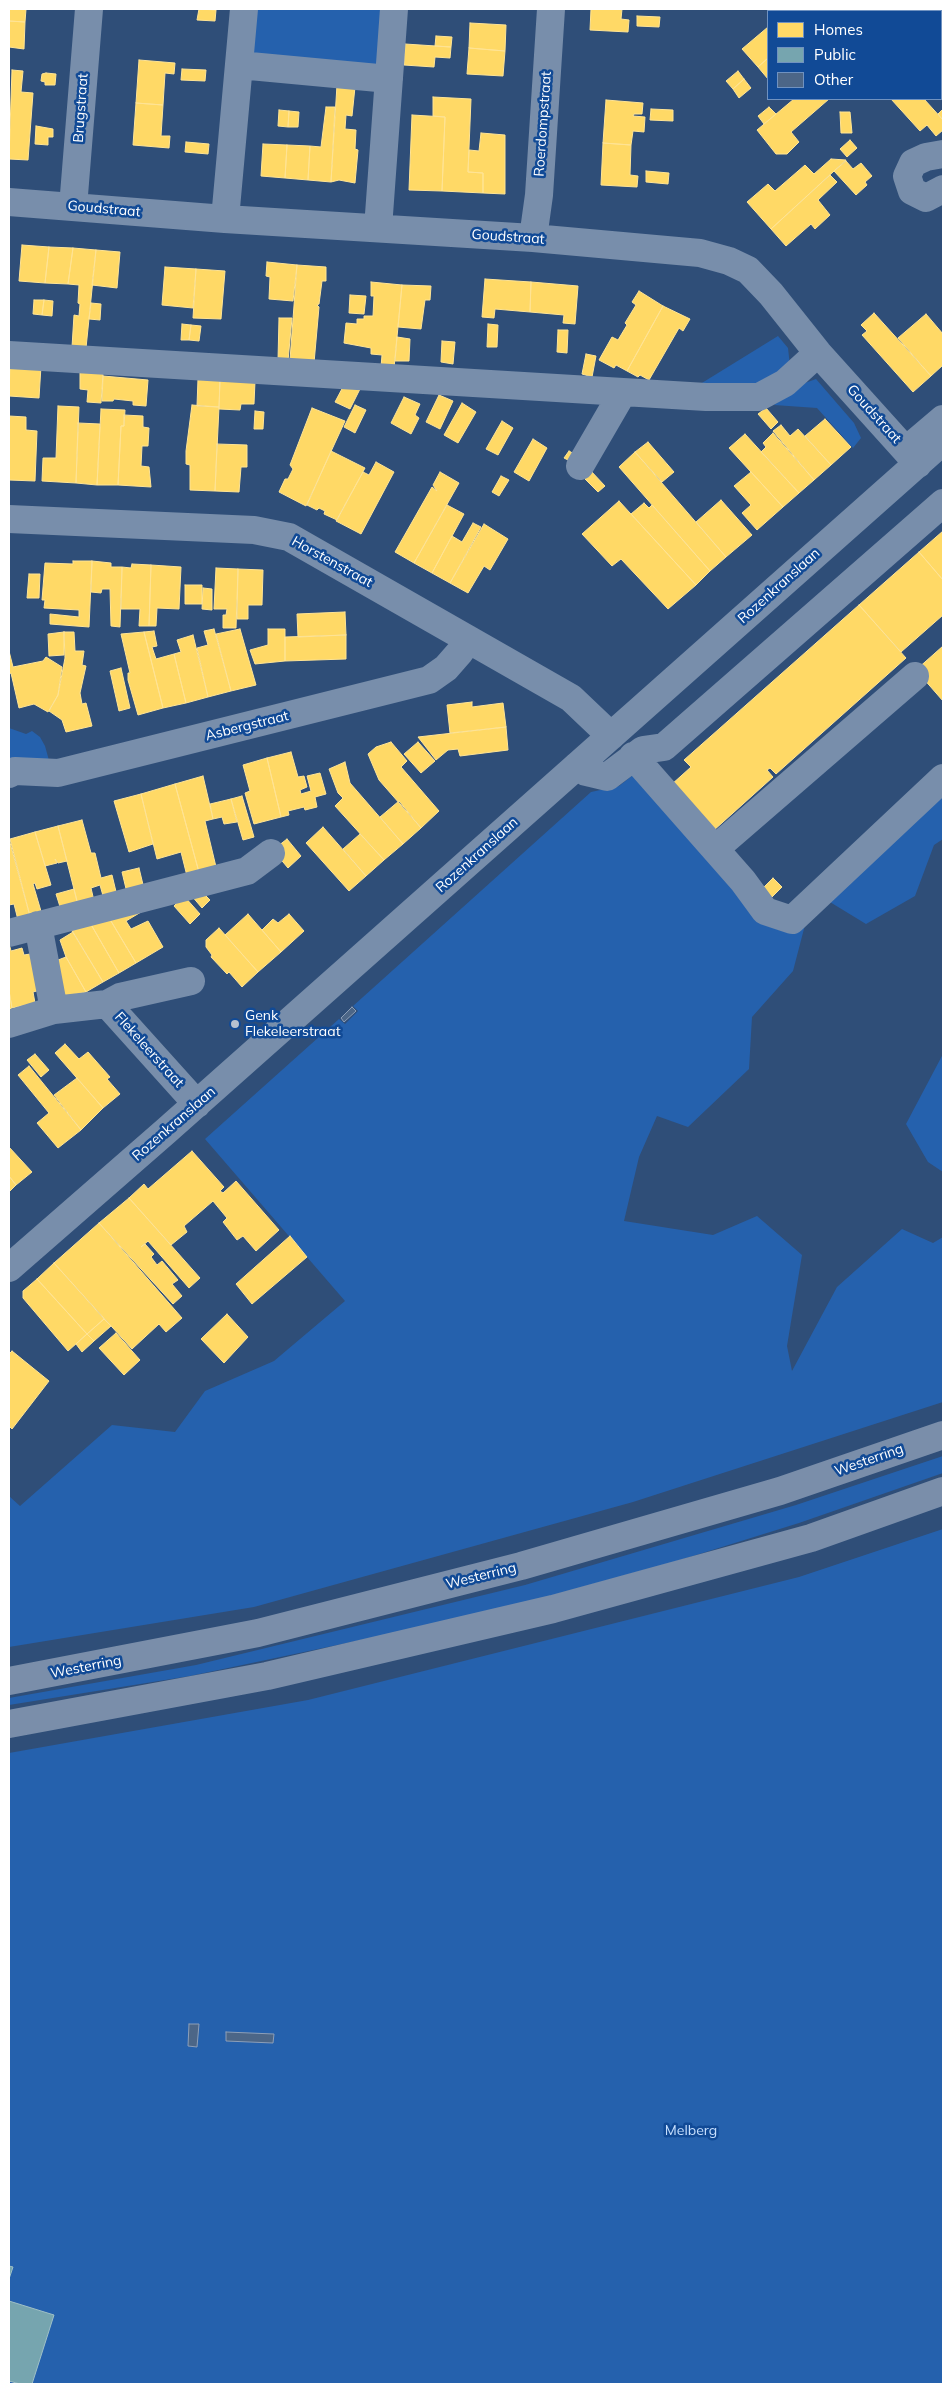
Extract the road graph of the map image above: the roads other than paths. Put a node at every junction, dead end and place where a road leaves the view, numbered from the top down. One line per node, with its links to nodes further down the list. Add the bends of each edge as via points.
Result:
1 (89, 9): 10 (street, Brugstraat)
2 (244, 9): 5 (street)
3 (394, 9): 6 (street)
4 (551, 9): 13 (street, Roerdompstraat, via 539,195)
5 (239, 65): 6 (street); 11 (street)
6 (389, 79): 12 (street)
7 (943, 154): 8 (street, via 913,163 907,176 912,191 926,198)
8 (943, 190)
9 (9, 202): 10 (street, Goudstraat)
10 (73, 207): 11 (street, Goudstraat)
11 (225, 219): 12 (street, Goudstraat)
12 (378, 228): 13 (street, Goudstraat)
13 (533, 238): 14 (street, Goudstraat, via 700,253 729,261 748,270)
14 (818, 353): 16 (street, via 785,384 759,397); 19 (street, Goudstraat)
15 (9, 355): 16 (street)
16 (623, 392): 20 (street)
17 (943, 419): 19 (street, Rozenkranslaan)
18 (943, 441): 19 (street, Rozenkranslaan)
19 (912, 457): 25 (street, Rozenkranslaan)
20 (580, 466)
21 (943, 503): 26 (street, via 664,747 643,750)
22 (9, 519): 23 (street, Horstenstraat, via 254,530 289,537)
23 (467, 640): 25 (street, Horstenstraat, via 571,698); 28 (street, Asbergstraat, via 446,668 429,680 58,773 16,771)
24 (915, 676): 30 (street)
25 (605, 729): 27 (street, Rozenkranslaan); 38 (street, Rozenkranslaan)
26 (633, 756): 27 (street, via 607,778); 30 (street)
27 (578, 766): 38 (street, Rozenkranslaan)
28 (9, 774)
29 (943, 778): 30 (street, via 792,920 765,911)
30 (714, 850)
31 (271, 853): 32 (street, via 247,870)
32 (38, 925): 33 (street); 36 (street)
33 (9, 933)
34 (191, 981): 35 (street, via 120,997)
35 (107, 1004): 36 (street, Flekeleerstraat); 38 (street, Flekeleerstraat)
36 (54, 1010): 37 (street, Flekeleerstraat)
37 (9, 1024)
38 (191, 1097): 39 (street, Rozenkranslaan); 40 (street, Rozenkranslaan)
39 (9, 1245)
40 (9, 1268)
41 (943, 1435): 43 (highway, Westerring, via 780,1491 511,1568 258,1633)
42 (943, 1491): 44 (highway, via 810,1538 553,1609 267,1676)
43 (9, 1681)
44 (9, 1724)

